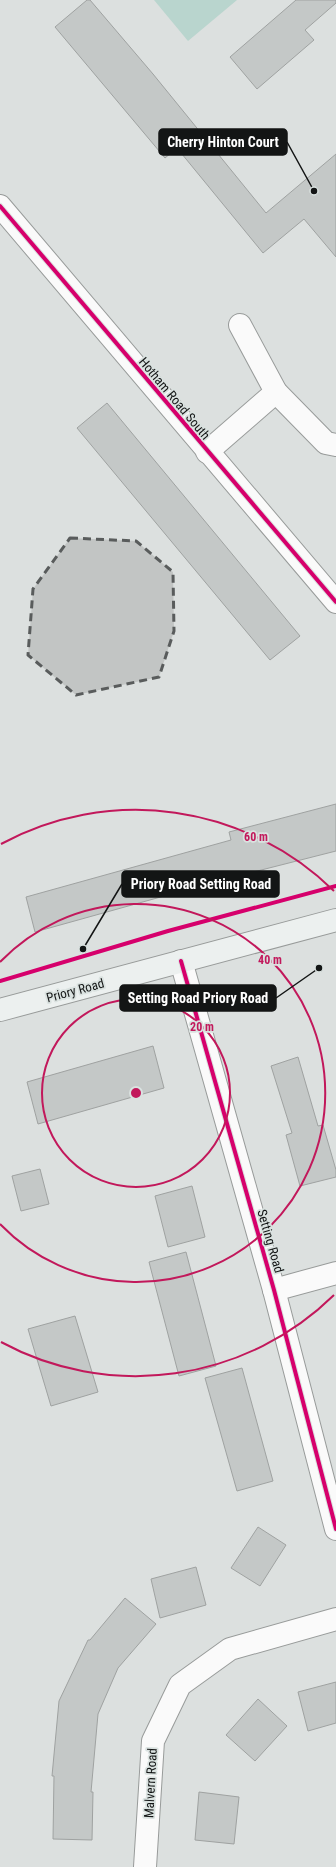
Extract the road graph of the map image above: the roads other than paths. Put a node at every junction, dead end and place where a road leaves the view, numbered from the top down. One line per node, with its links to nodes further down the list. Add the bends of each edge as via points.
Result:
1 (0, 206): 5 (street, Hotham Road South)
2 (240, 325): 3 (street)
3 (276, 392): 4 (street, via 326,443); 5 (street)
4 (336, 445)
5 (208, 452): 6 (street, Hotham Road South)
6 (336, 602)
7 (336, 920): 8 (street, Priory Road)
8 (181, 961): 9 (street, Priory Road); 11 (street, Setting Road)
9 (0, 1010)
10 (336, 1273): 11 (street)
11 (274, 1290): 12 (street, Setting Road)
12 (336, 1529)
13 (336, 1619): 14 (street, Malvern Road, via 230,1649 180,1685 153,1741)
14 (145, 1867)

